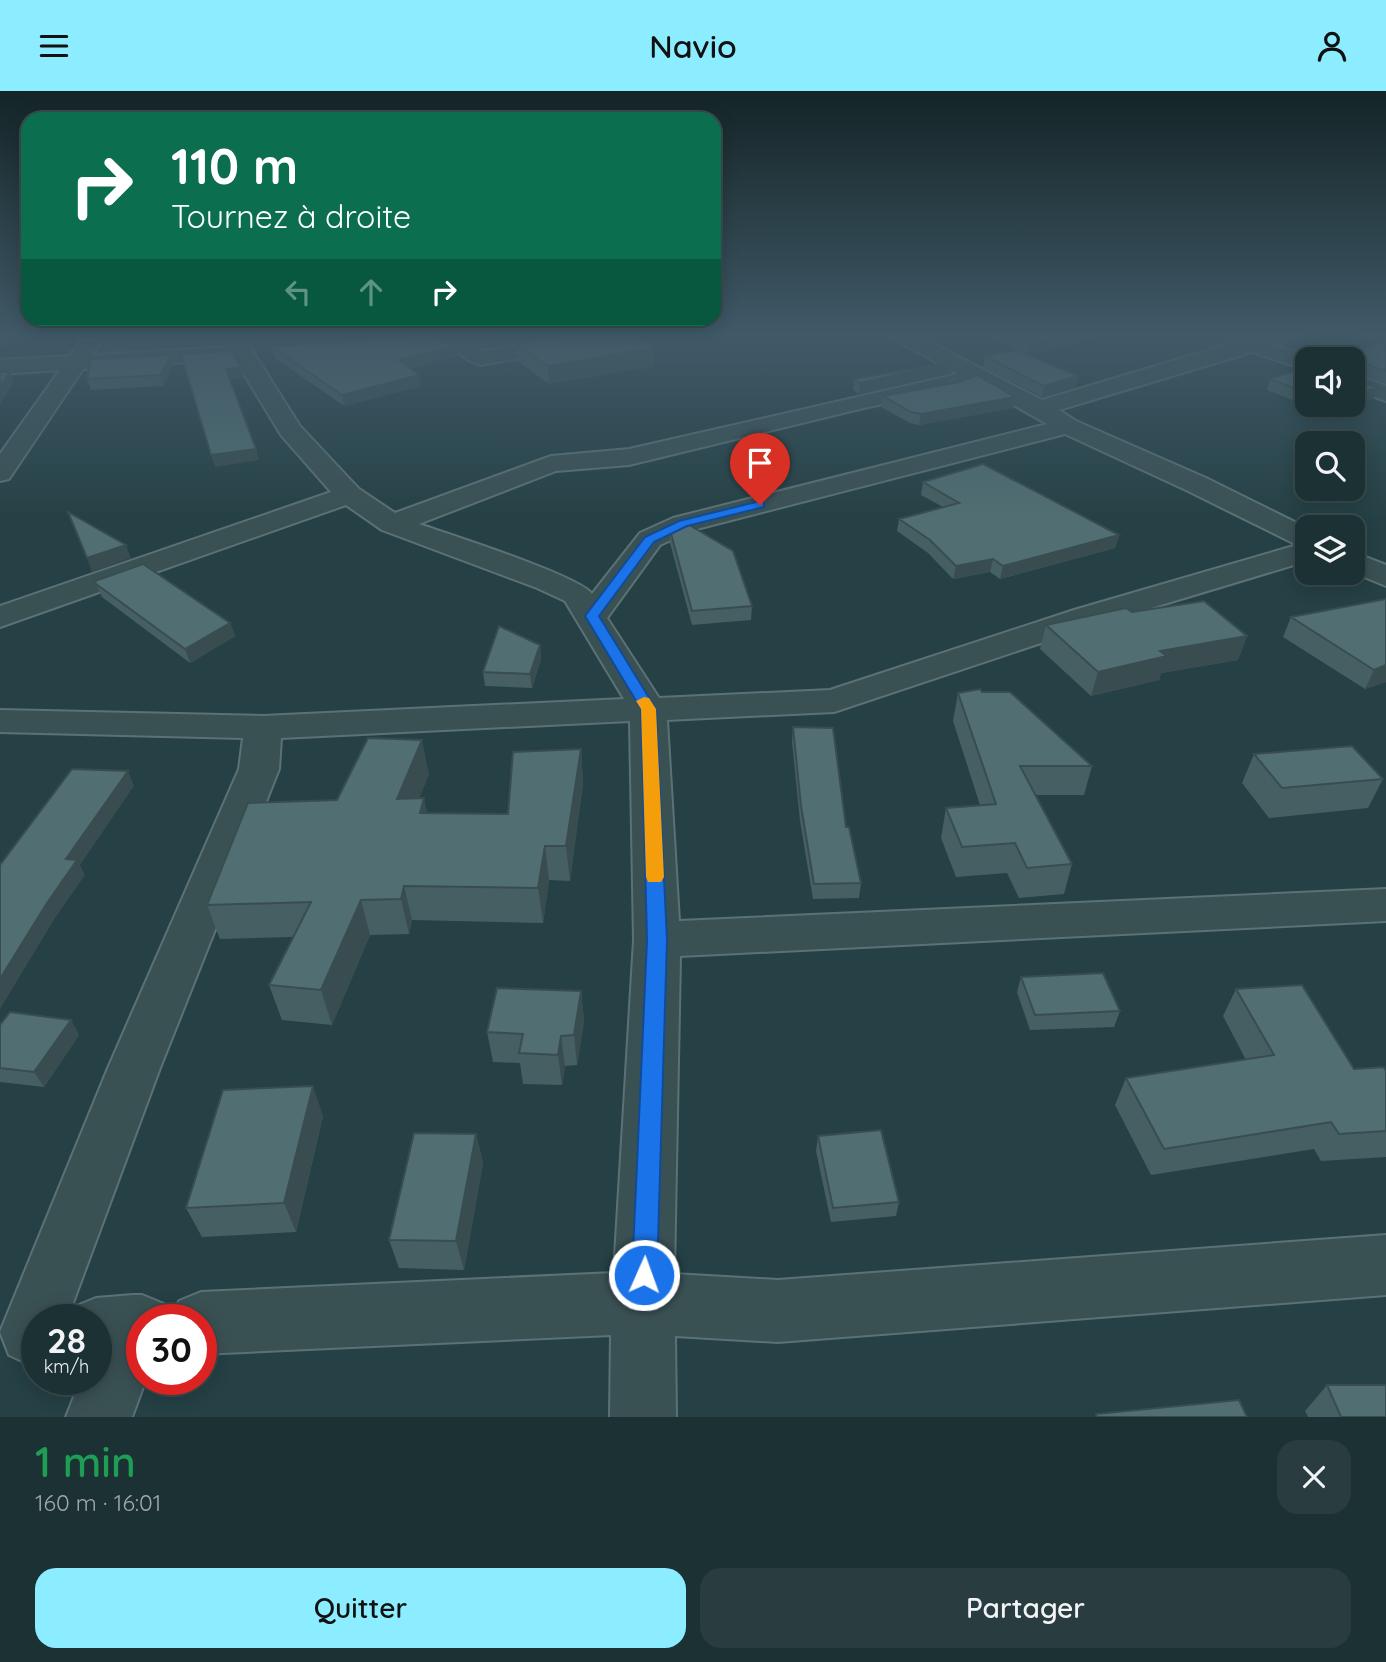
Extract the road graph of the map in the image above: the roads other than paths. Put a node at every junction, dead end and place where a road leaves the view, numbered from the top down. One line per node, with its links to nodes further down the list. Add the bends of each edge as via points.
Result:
1 (53, 396): 8 (street)
2 (275, 396): 9 (street, via 290,430)
3 (890, 396): 10 (street, via 629,457 551,464)
4 (1017, 396): 6 (street)
5 (1080, 396): 6 (street)
6 (1040, 408): 7 (street)
7 (1067, 426): 11 (street); 15 (street, via 683,524 650,539)
8 (0, 471)
9 (349, 495): 10 (street); 16 (street)
10 (392, 524): 15 (street, via 548,581 577,595)
11 (1295, 533)
12 (1295, 556): 17 (street, via 1086,617 834,701)
13 (1365, 567): 14 (street)
14 (1386, 577)
15 (592, 616): 17 (street)
16 (0, 617)
17 (648, 709): 19 (street); 21 (street)
18 (0, 721): 19 (street)
19 (263, 727): 24 (street, via 259,769)
20 (1386, 905): 21 (street)
21 (657, 940): 23 (street)
22 (1386, 1265): 23 (street, via 778,1311)
23 (643, 1303): 25 (street); 28 (street)
24 (36, 1304)
25 (217, 1322)
26 (123, 1327): 27 (street)
27 (99, 1417)
28 (643, 1417)

